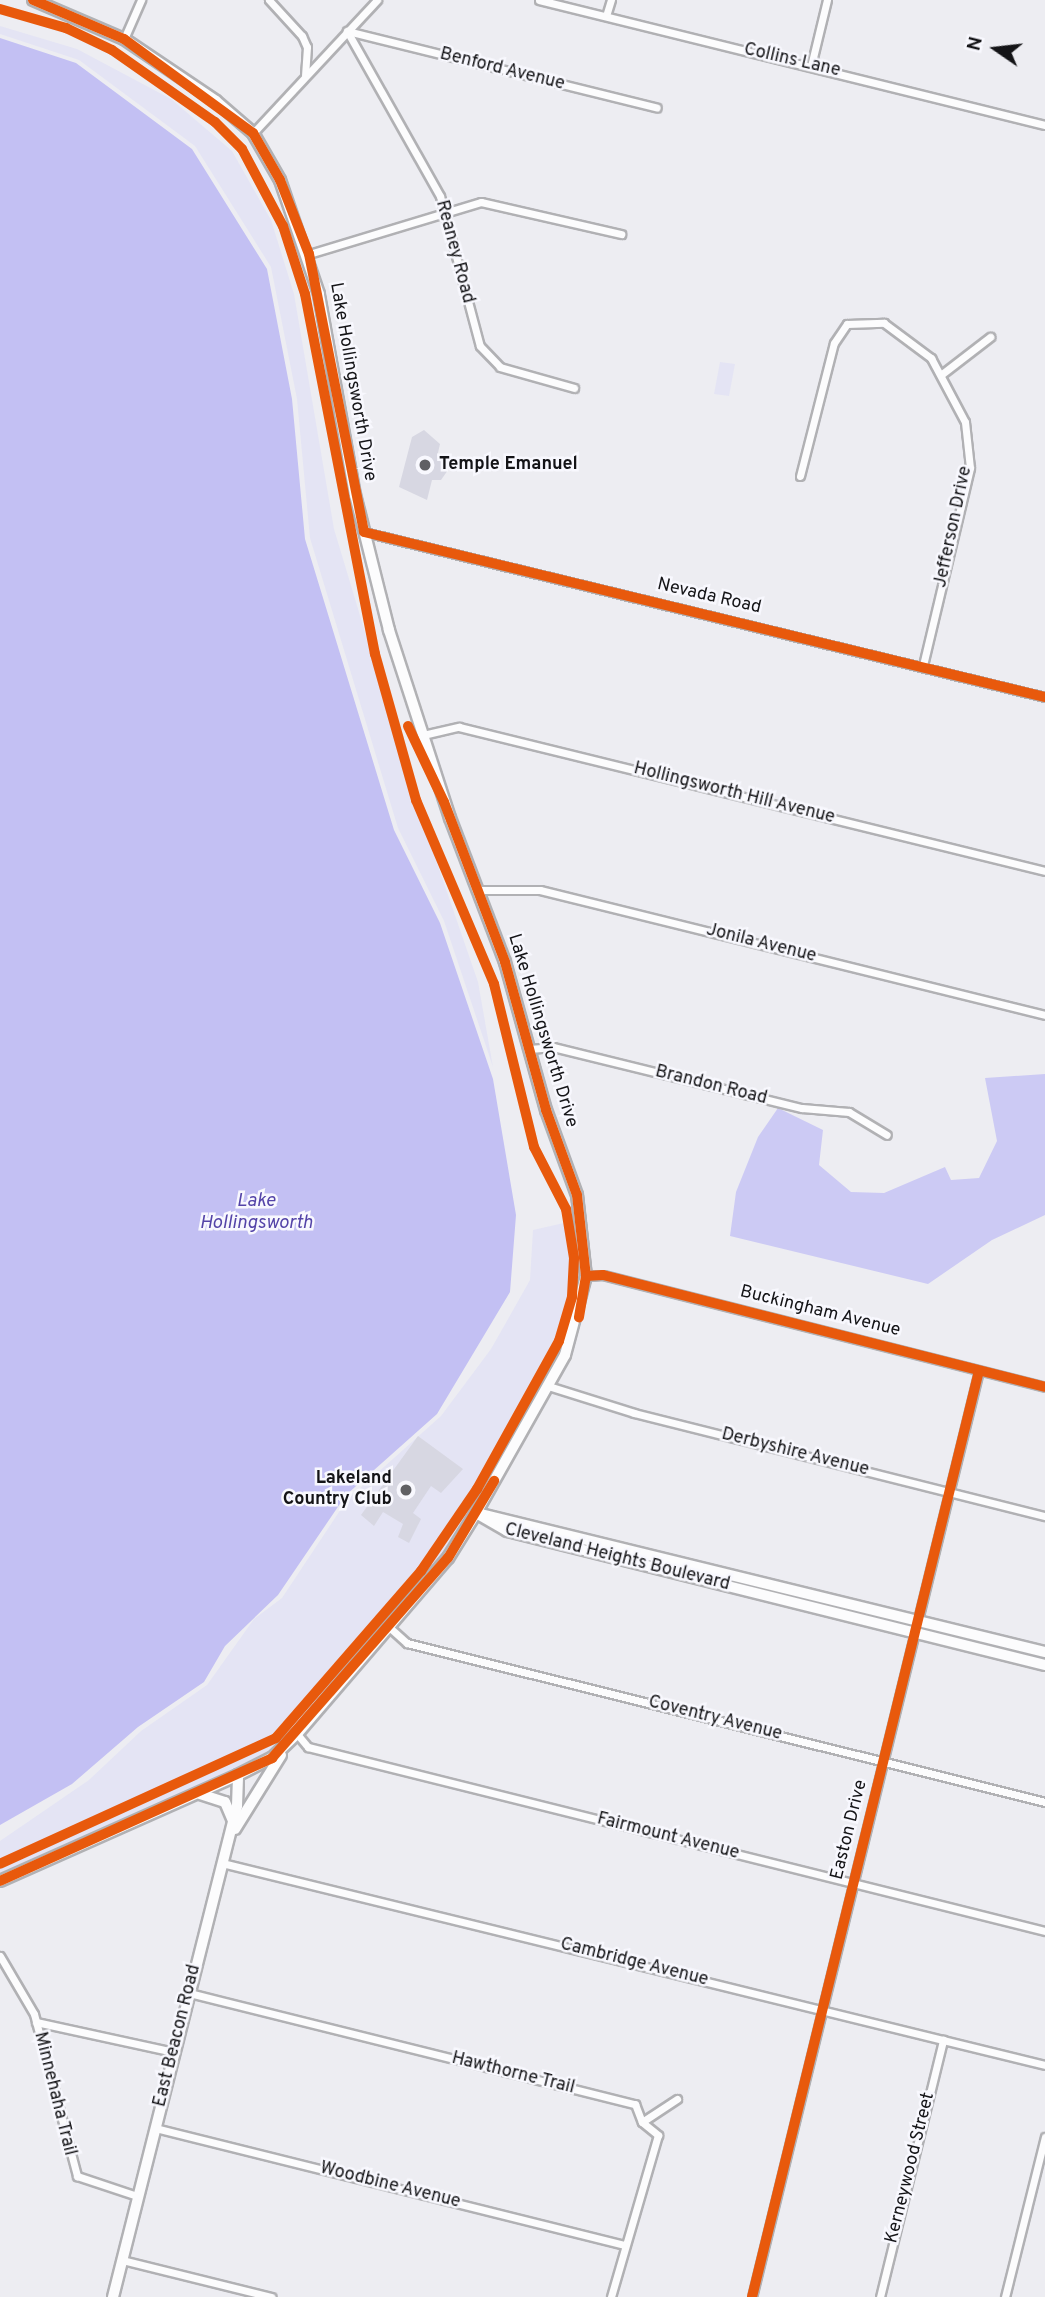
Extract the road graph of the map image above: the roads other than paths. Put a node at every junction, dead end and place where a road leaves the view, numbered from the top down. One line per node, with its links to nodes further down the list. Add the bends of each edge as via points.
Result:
1 (33, 0): 10 (street, Lake Hollingsworth Drive)
2 (141, 0): 10 (street)
3 (269, 0): 12 (street, via 281,19 302,36 307,47)
4 (377, 0): 9 (street)
5 (539, 0): 8 (street, Collins Lane)
6 (611, 0): 8 (street)
7 (827, 0): 11 (street)
8 (606, 16): 11 (street, Collins Lane)
9 (347, 31): 12 (street); 13 (street, Benford Avenue); 16 (street, Reaney Road, via 415,149)
10 (124, 39): 15 (street, Lake Hollingsworth Drive)
11 (811, 66): 14 (street, Collins Lane)
12 (305, 76): 15 (street)
13 (657, 108)
14 (1045, 125)
15 (253, 132): 18 (street, Lake Hollingsworth Drive, via 280,180)
16 (444, 211): 17 (street, via 494,202); 18 (street); 21 (street, Reaney Road, via 475,334 489,359 511,372)
17 (621, 234)
18 (309, 254): 23 (street, Lake Hollingsworth Drive)
19 (990, 337): 20 (street)
20 (942, 374): 22 (street, Jefferson Drive, via 916,345 884,323 847,324 834,343); 24 (street, Jefferson Drive, via 965,422 970,468)
21 (573, 388)
22 (800, 475)
23 (364, 532): 24 (street, Nevada Road); 26 (street, Lake Hollingsworth Drive)
24 (923, 666): 25 (street, Nevada Road)
25 (1045, 697)
26 (423, 735): 27 (street, Hollingsworth Hill Avenue, via 458,727); 28 (street, Lake Hollingsworth Drive)
27 (1045, 871)
28 (477, 890): 29 (street, Jonila Avenue, via 516,886 540,890); 30 (street, Lake Hollingsworth Drive)
29 (1045, 1015)
30 (530, 1049): 31 (street, Brandon Road, via 553,1047 802,1108 849,1112); 32 (street, Lake Hollingsworth Drive, via 577,1195)
31 (887, 1135)
32 (586, 1276): 33 (street, Buckingham Avenue, via 603,1275); 34 (street, Lake Hollingsworth Drive, via 575,1331)
33 (979, 1371): 35 (street, Buckingham Avenue); 36 (street, Easton Drive)
34 (548, 1386): 36 (street, Derbyshire Avenue, via 575,1398); 37 (street, Lake Hollingsworth Drive)
35 (1045, 1387)
36 (951, 1493): 38 (street, Derbyshire Avenue); 41 (street, Easton Drive)
37 (476, 1513): 39 (street, Cleveland Heights Boulevard); 40 (street, Cleveland Heights Boulevard, via 491,1526); 42 (street, Lake Hollingsworth Drive, via 447,1558)
38 (1045, 1516)
39 (697, 1565): 40 (street); 41 (street, Cleveland Heights Boulevard)
40 (694, 1577): 43 (street, Cleveland Heights Boulevard)
41 (919, 1621): 43 (street, Easton Drive); 44 (street, Cleveland Heights Boulevard)
42 (389, 1627): 46 (street, Lake Hollingsworth Drive); 47 (street, Coventry Avenue, via 407,1643)
43 (916, 1633): 45 (street, Cleveland Heights Boulevard); 47 (street, Easton Drive)
44 (1045, 1652)
45 (1045, 1665)
46 (295, 1737): 48 (street, Lake Hollingsworth Drive); 52 (street); 55 (street, Fairmount Avenue, via 308,1747)
47 (884, 1763): 50 (street, Coventry Avenue); 55 (street, Easton Drive)
48 (238, 1775): 49 (street, Lake Hollingsworth Drive); 51 (street, East Beacon Road)
49 (196, 1794): 51 (street, via 218,1797); 54 (street, Lake Hollingsworth Drive)
50 (1045, 1802)
51 (233, 1822): 52 (street, East Beacon Road)
52 (228, 1837): 53 (street, East Beacon Road)
53 (222, 1863): 58 (street, East Beacon Road); 59 (street, Cambridge Avenue)
54 (0, 1881)
55 (854, 1884): 56 (street, Fairmount Avenue); 59 (street, Easton Drive)
56 (1045, 1931)
57 (0, 1956): 60 (street, Minnehaha Trail)
58 (189, 1993): 62 (street, East Beacon Road); 65 (street, Hawthorne Trail, via 635,2104)
59 (822, 2009): 61 (street, Cambridge Avenue); 75 (street, Easton Drive)
60 (36, 2022): 62 (street); 68 (street, Minnehaha Trail, via 78,2176)
61 (943, 2040): 63 (street, Cambridge Avenue); 76 (street, Kerneywood Street)
62 (174, 2052): 66 (street, East Beacon Road)
63 (1045, 2065)
64 (677, 2099): 65 (street)
65 (642, 2122): 69 (street, Hawthorne Trail, via 657,2135)
66 (155, 2128): 68 (street, East Beacon Road); 69 (street, Woodbine Avenue)
67 (1045, 2137): 77 (street)
68 (137, 2196): 70 (street, East Beacon Road)
69 (625, 2245): 74 (street, Hawthorne Trail)
70 (122, 2260): 71 (street); 72 (street, East Beacon Road)
71 (254, 2295): 73 (street)
72 (113, 2297)
73 (271, 2297)
74 (611, 2297)
75 (752, 2297)
76 (880, 2297)
77 (1005, 2297)

